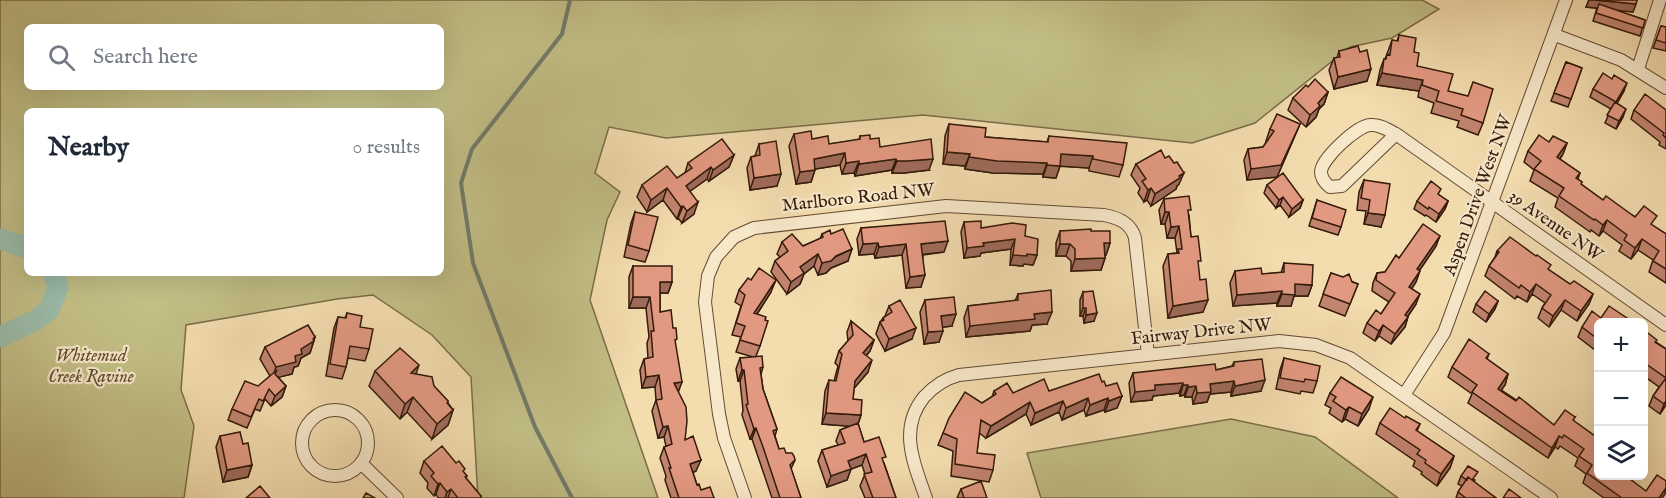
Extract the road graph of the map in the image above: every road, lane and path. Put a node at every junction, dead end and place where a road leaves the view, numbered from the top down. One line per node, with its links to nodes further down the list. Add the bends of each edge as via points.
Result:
1 (1566, 0): 3 (street, Aspen Drive West NW)
2 (1660, 0): 4 (street)
3 (1555, 35): 4 (street); 7 (street, Aspen Drive West NW)
4 (1638, 69): 5 (street)
5 (1666, 88)
6 (1396, 134): 6 (street, 39 Avenue NW, via 1342,186 1330,187 1322,179 1323,163 1356,130 1377,125); 7 (street, 39 Avenue NW)
7 (1493, 202): 8 (street, 39 Avenue NW); 10 (street, Aspen Drive West NW, via 1444,333)
8 (1666, 325)
9 (1148, 355): 10 (street, Fairway Drive NW, via 1279,341 1305,343 1350,358); 13 (street, Marlboro Road NW, via 1135,238 1130,227 1112,217 946,206 765,225 746,231 716,257 708,276 705,302 724,438); 14 (street, Fairway Drive NW, via 959,375 944,380 923,399 910,427 911,453)
10 (1404, 395): 15 (street, Fairway Drive NW)
11 (361, 463): 11 (street, via 368,442 366,431 352,414 330,410 310,420 301,439 306,460 313,468 322,474 344,475); 12 (street)
12 (397, 498)
13 (745, 498)
14 (926, 498)
15 (1551, 498)

